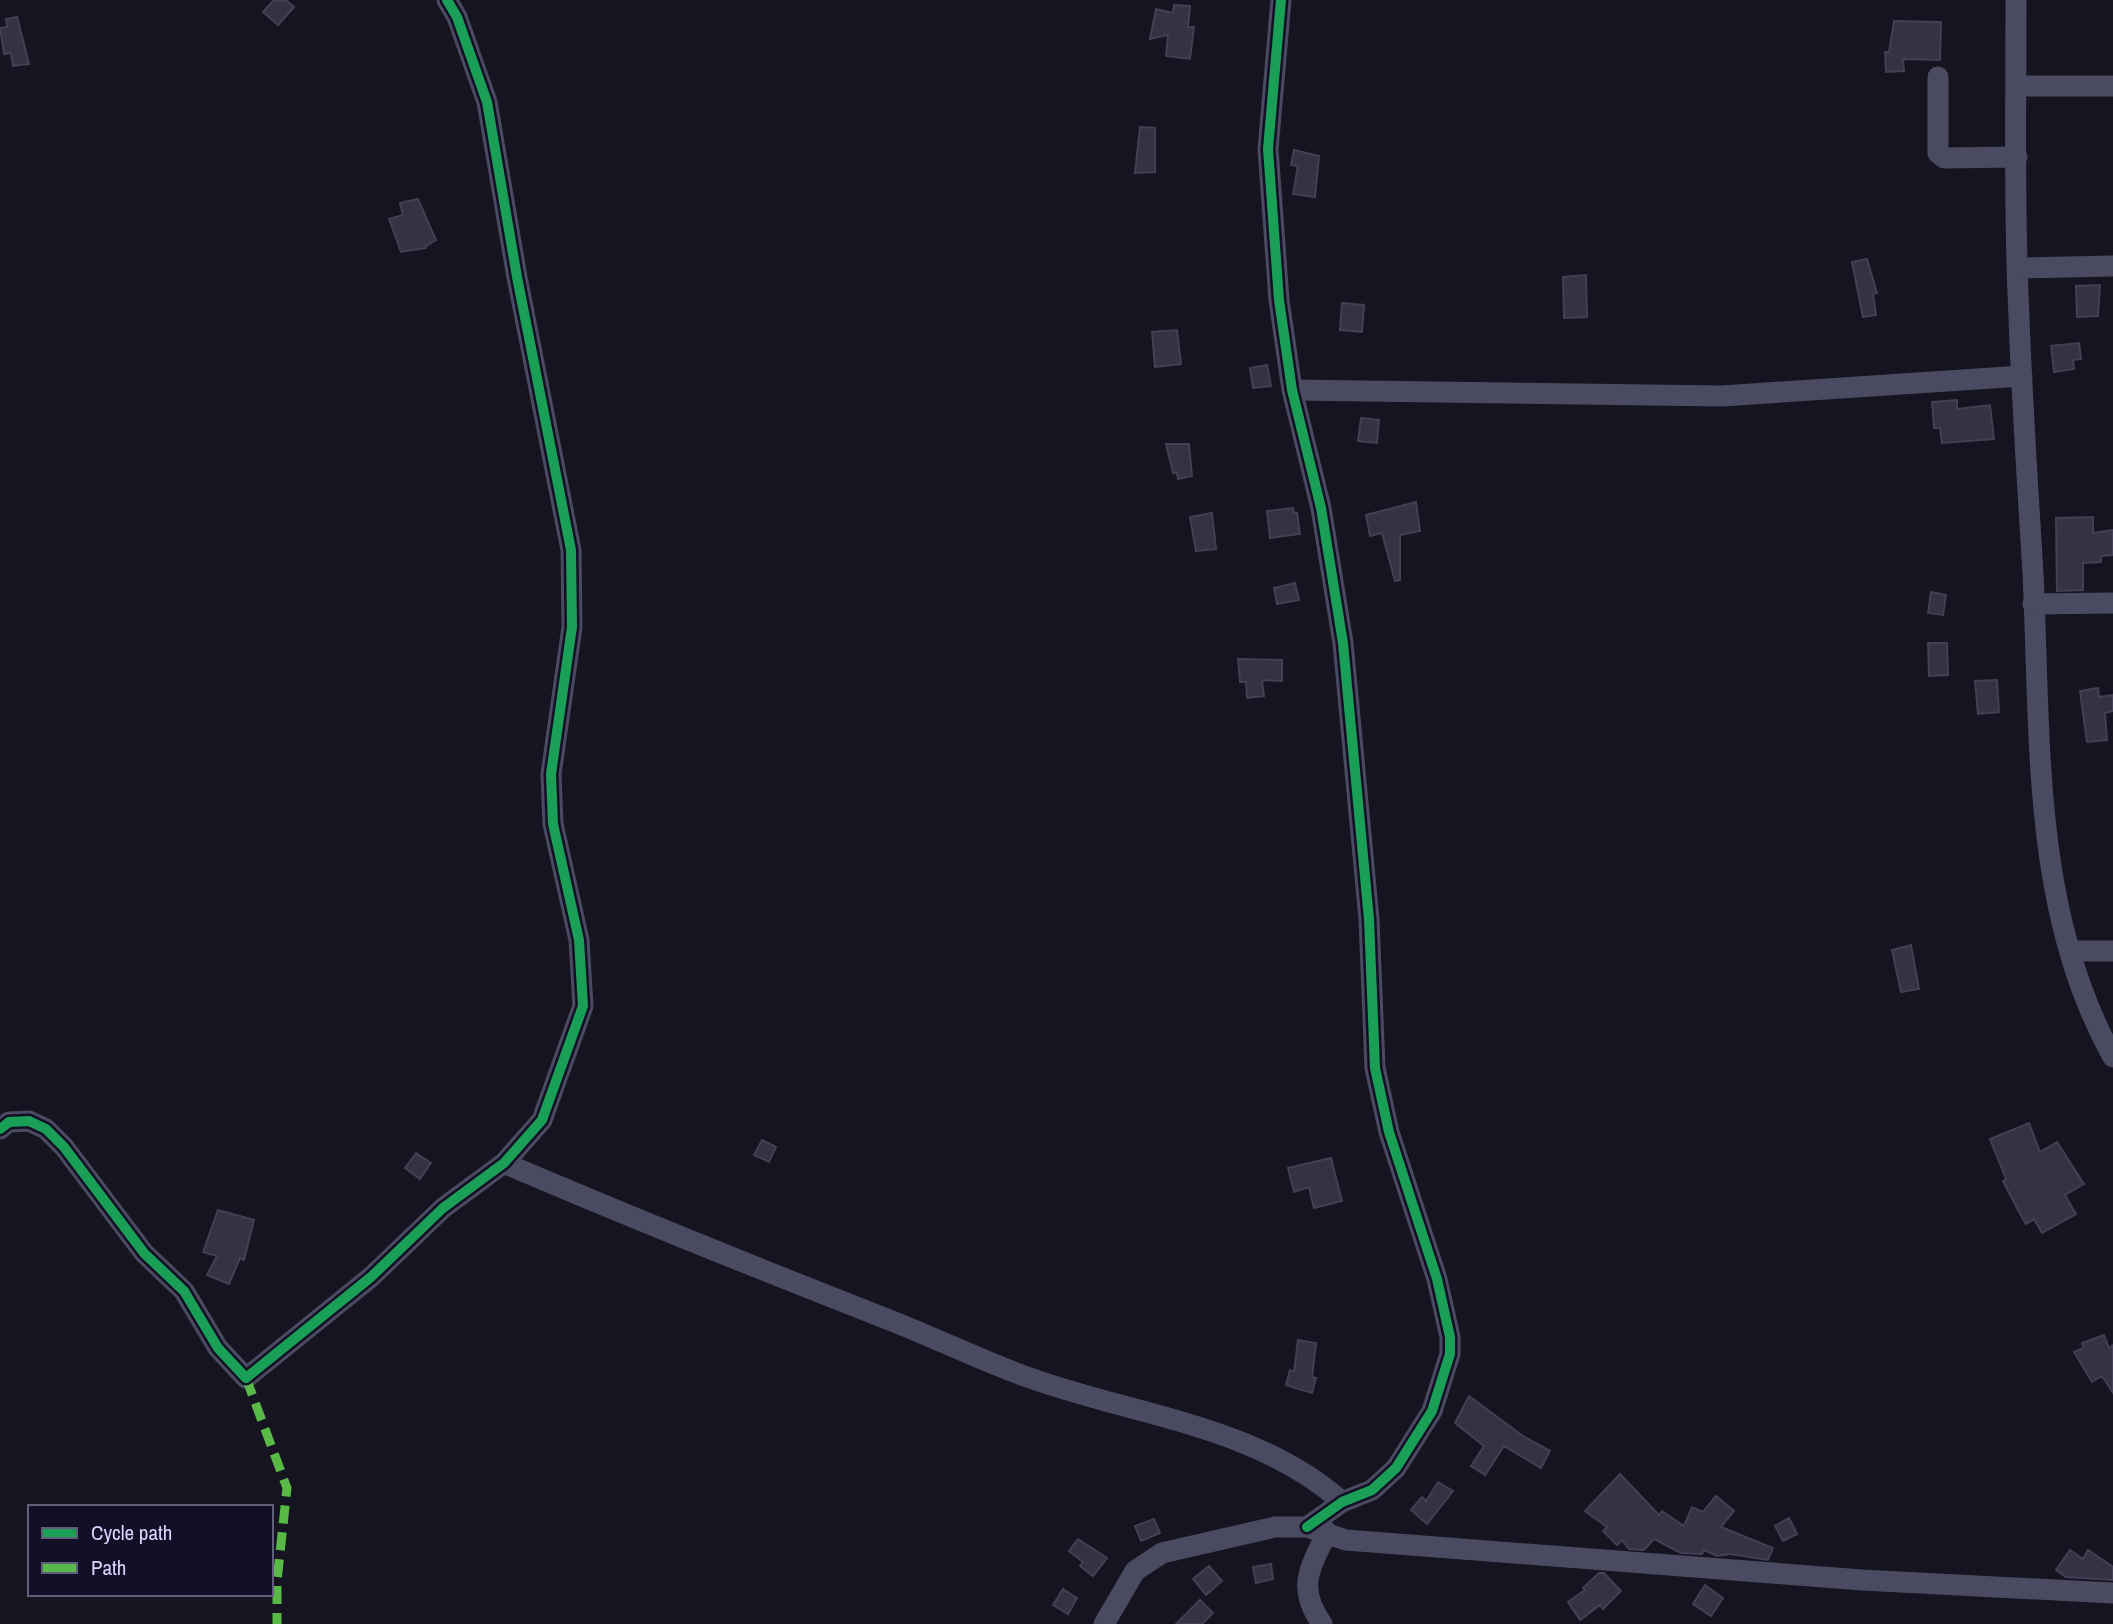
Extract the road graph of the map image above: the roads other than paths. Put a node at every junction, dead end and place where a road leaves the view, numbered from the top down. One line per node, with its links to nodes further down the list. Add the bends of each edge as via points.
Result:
1 (447, 0): 18 (street, via 487,102 571,550 572,627 551,774 553,824 579,940 583,1006 542,1120)
2 (1281, 0): 11 (street, via 1268,149 1279,300)
3 (2016, 0): 5 (street)
4 (1938, 77): 7 (street, via 1938,152 1944,158)
5 (2016, 86): 6 (street); 7 (street)
6 (2113, 86)
7 (2017, 157): 9 (street)
8 (2113, 266): 9 (street)
9 (2018, 268): 10 (street)
10 (2022, 376): 11 (street, via 1722,396); 13 (street)
11 (1292, 390): 19 (street, via 1321,508 1343,643 1369,919 1375,1068 1389,1132 1437,1279 1450,1337 1450,1354 1432,1411 1396,1468 1372,1490)
12 (2113, 603): 13 (street)
13 (2033, 604): 14 (street, via 2043,813)
14 (2070, 951): 15 (street); 16 (street, via 2097,1028)
15 (2113, 951)
16 (2113, 1057)
17 (0, 1129): 18 (street, via 9,1122 29,1121 46,1129 64,1147 144,1253 184,1291 218,1348 246,1378 371,1277 443,1208)
18 (504, 1163): 19 (street, via 1021,1375 1213,1432 1293,1466)
19 (1342, 1502): 20 (street)
20 (1317, 1529): 21 (street, via 1346,1539 1862,1580); 22 (street, via 1276,1527 1162,1553 1135,1571); 23 (street, via 1307,1604)
21 (2113, 1593)
22 (1104, 1624)
23 (1322, 1624)

